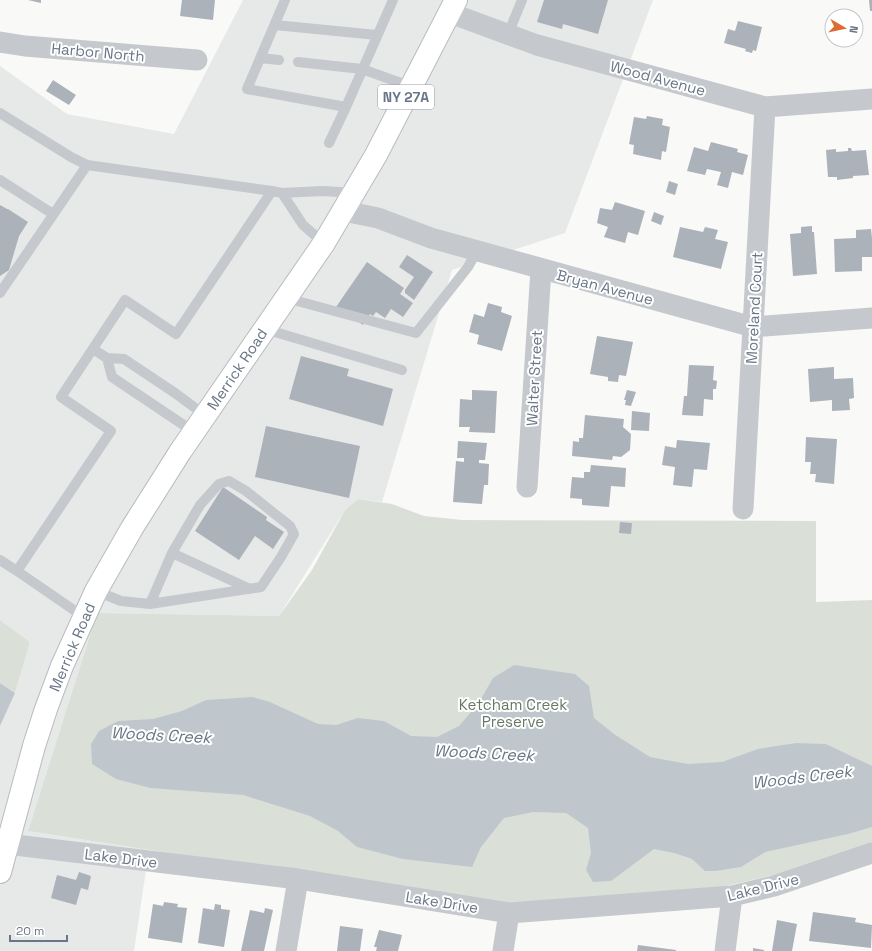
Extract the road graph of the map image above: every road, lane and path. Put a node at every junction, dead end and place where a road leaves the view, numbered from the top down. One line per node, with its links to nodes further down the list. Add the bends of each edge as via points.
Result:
1 (285, 0): 5 (lane)
2 (393, 0): 7 (lane)
3 (522, 0): 6 (lane)
4 (453, 7): 6 (street, Wood Avenue); 14 (main road, Merrick Road / NY 27A)
5 (275, 24): 7 (lane); 9 (lane)
6 (508, 34): 16 (street, Wood Avenue, via 537,45)
7 (377, 35): 13 (lane)
8 (0, 42): 10 (street, Harbor North)
9 (260, 58): 11 (lane); 17 (lane, via 247,89)
10 (197, 60)
11 (279, 60)
12 (298, 62): 13 (lane)
13 (362, 69): 14 (lane); 17 (lane)
14 (412, 87): 23 (main road, Merrick Road / NY 27A)
15 (872, 100): 16 (street, Wood Avenue)
16 (765, 106): 31 (street, Moreland Court)
17 (346, 107): 19 (lane)
18 (0, 113): 20 (lane)
19 (329, 143)
20 (87, 165): 22 (lane); 24 (lane)
21 (0, 180): 24 (lane)
22 (277, 192): 23 (lane, via 323,191); 25 (lane, via 303,225); 33 (lane, via 176,334 125,300)
23 (349, 202): 25 (main road, Merrick Road); 26 (street, Bryan Avenue, via 378,218 431,238)
24 (53, 214): 28 (lane)
25 (324, 243): 29 (main road, Merrick Road)
26 (478, 250): 27 (street, Bryan Avenue); 29 (lane, via 416,333)
27 (541, 269): 31 (street, Bryan Avenue); 37 (street, Walter Street)
28 (0, 293)
29 (286, 298): 32 (main road, Merrick Road)
30 (872, 318): 31 (street, Bryan Avenue)
31 (753, 327): 38 (street, Moreland Court)
32 (265, 329): 35 (lane); 36 (main road, Merrick Road)
33 (93, 349): 34 (lane); 41 (lane, via 61,398 111,431)
34 (106, 358): 36 (lane, via 124,359 175,393); 36 (lane, via 112,377)
35 (402, 370)
36 (200, 424): 43 (main road, Merrick Road, via 132,528)
37 (527, 487)
38 (743, 509)
39 (172, 553): 42 (lane); 42 (lane, via 200,505 219,484 229,481 246,491 290,526 294,534 261,587); 44 (lane)
40 (0, 560): 41 (lane)
41 (17, 571): 45 (lane)
42 (250, 589): 44 (lane)
43 (96, 591): 44 (lane, via 121,601); 45 (main road, Merrick Road)
44 (150, 604)
45 (84, 617): 46 (main road, Merrick Road, via 62,666 34,746)
46 (7, 844): 48 (main road, Merrick Road); 49 (street, Lake Drive)
47 (872, 853): 50 (street, Lake Drive, via 774,886)
48 (0, 872)
49 (298, 879): 51 (street, Lake Drive); 52 (street)
50 (732, 896): 51 (street, Lake Drive); 54 (street)
51 (509, 913): 53 (street)
52 (286, 951)
53 (503, 951)
54 (725, 951)

